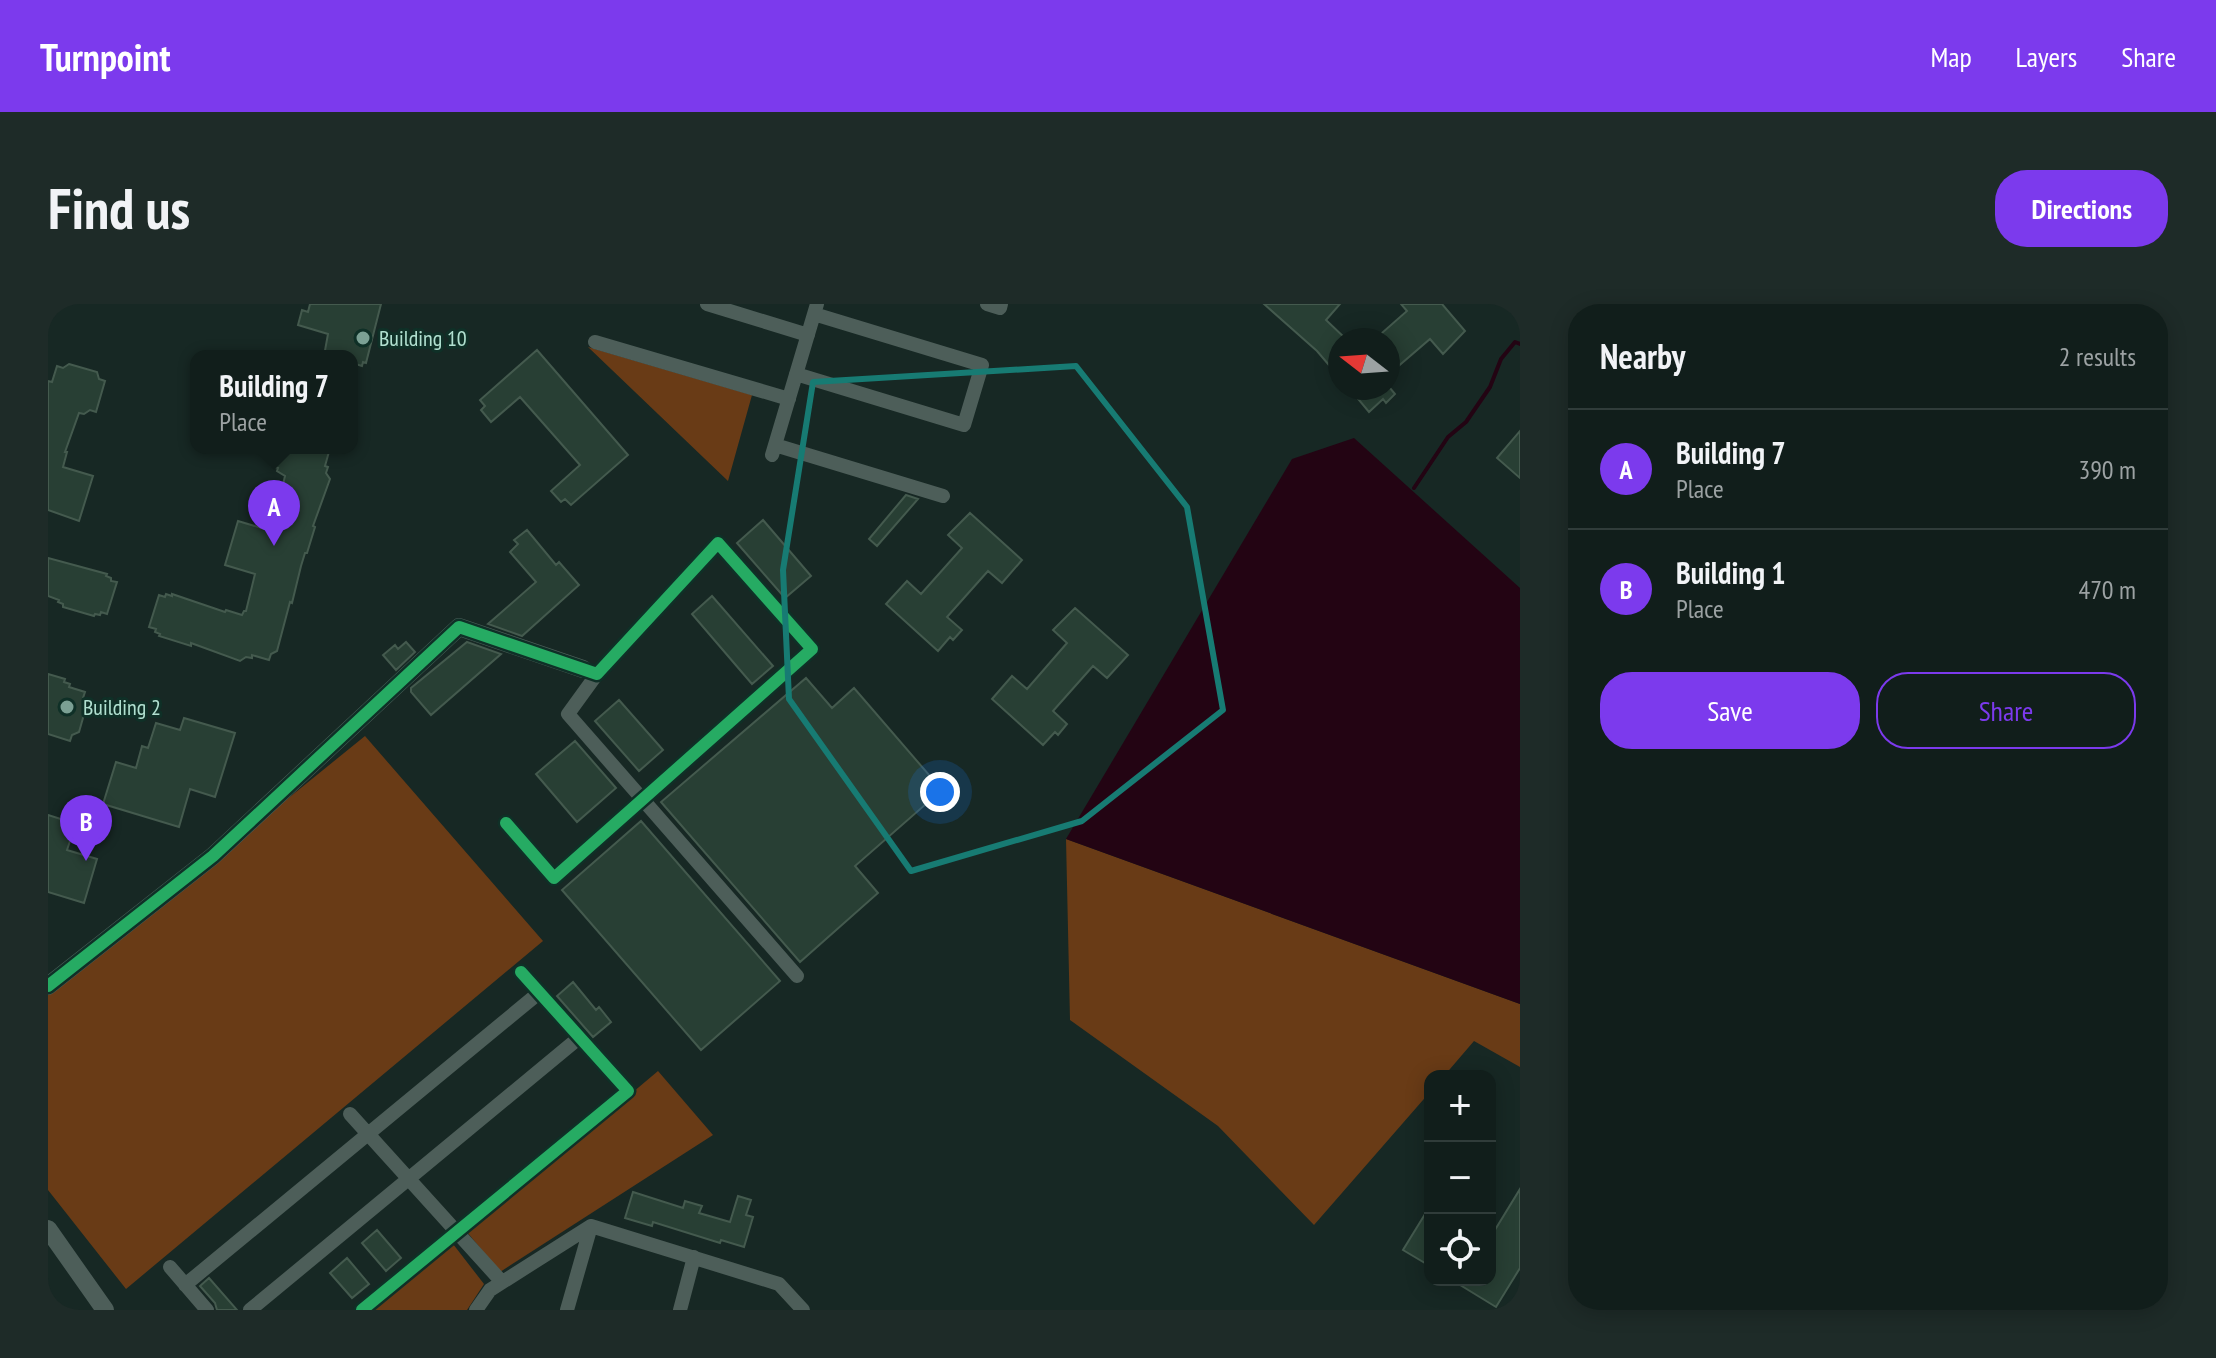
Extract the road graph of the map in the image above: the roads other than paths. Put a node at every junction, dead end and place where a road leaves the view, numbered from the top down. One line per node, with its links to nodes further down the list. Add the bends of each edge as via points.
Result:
1 (707, 304): 5 (street)
2 (987, 304): 3 (street)
3 (1001, 304)
4 (816, 309): 5 (street); 7 (street, via 982,365 964,425)
5 (808, 335): 7 (street)
6 (595, 342): 8 (street)
7 (796, 374): 8 (street)
8 (789, 399): 9 (street, via 773,450)
9 (943, 496)
10 (590, 671): 11 (street, via 568,714); 11 (street, via 718,543 812,649); 15 (street, via 459,627 213,856)
11 (642, 799): 12 (street, via 554,878); 14 (street)
12 (506, 823)
13 (521, 972): 16 (street)
14 (797, 976)
15 (48, 986)
16 (540, 992): 17 (street); 19 (street)
17 (580, 1037): 20 (street); 23 (street, via 628,1091)
18 (350, 1114): 19 (street)
19 (369, 1135): 20 (street); 27 (street)
20 (409, 1180): 23 (street); 30 (street)
21 (591, 1226): 24 (street); 26 (street); 33 (street)
22 (48, 1229): 28 (street)
23 (456, 1231): 26 (street); 31 (street)
24 (694, 1257): 34 (street); 35 (street, via 779,1284)
25 (170, 1267): 27 (street)
26 (502, 1282): 32 (street)
27 (185, 1285): 29 (street)
28 (106, 1308)
29 (207, 1310)
30 (250, 1310)
31 (362, 1310)
32 (476, 1310)
33 (567, 1310)
34 (680, 1310)
35 (803, 1310)

